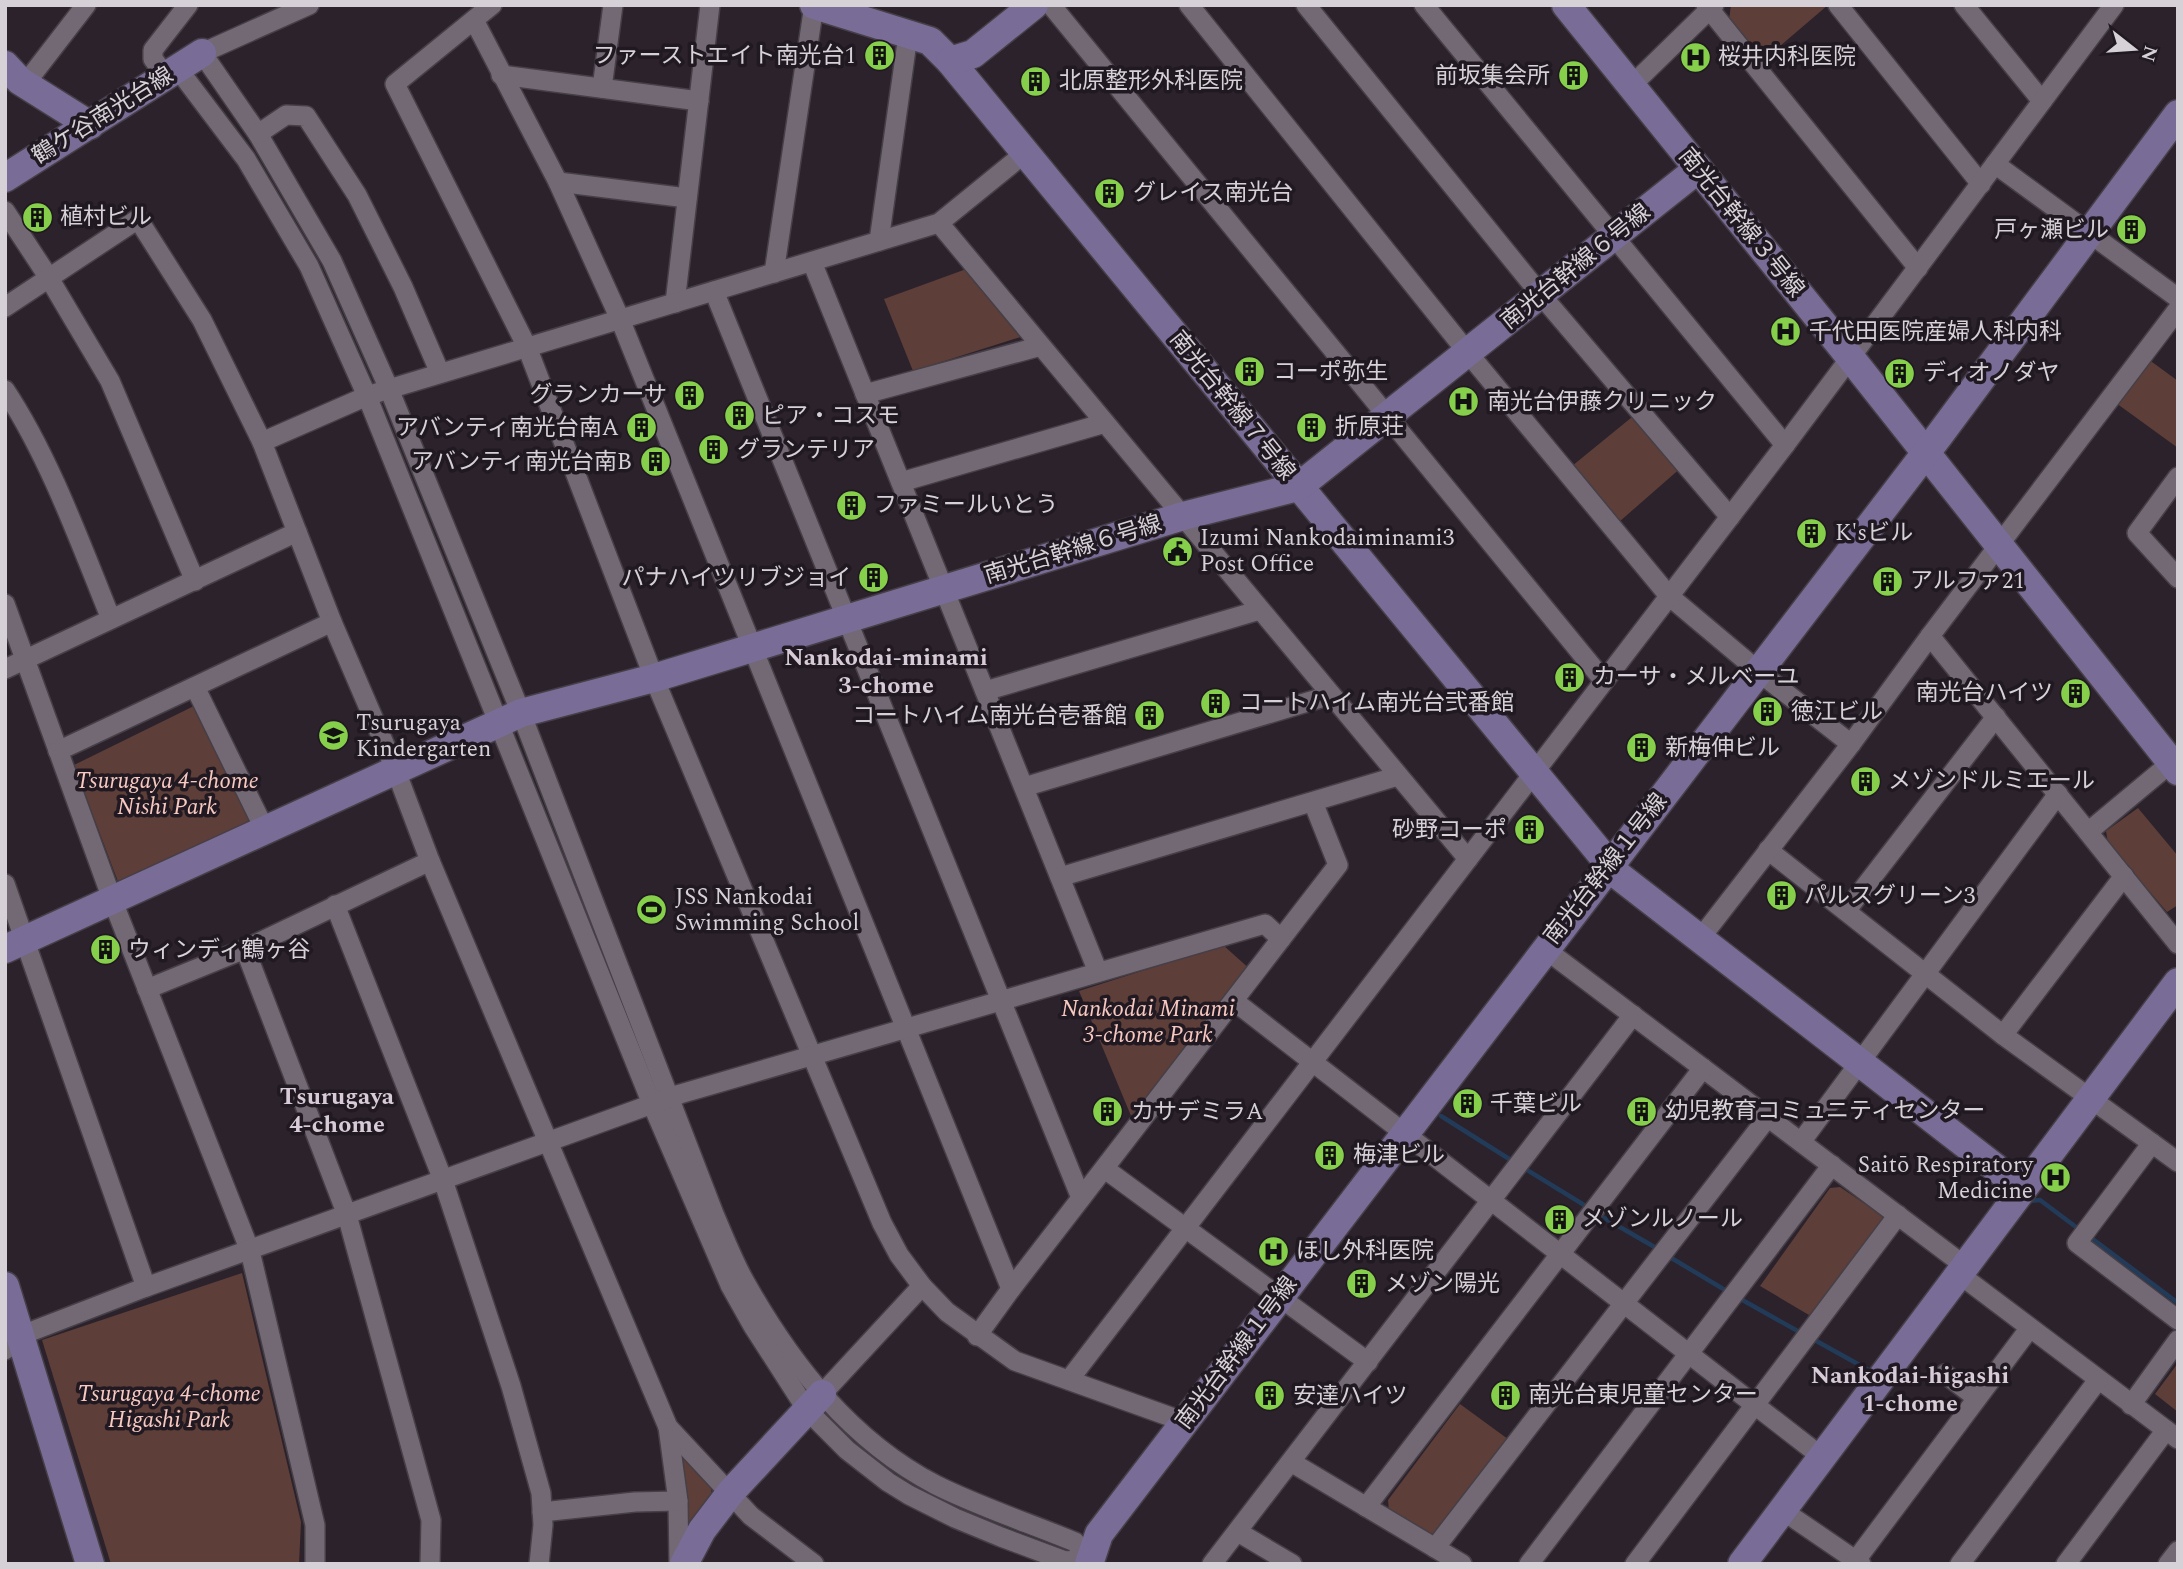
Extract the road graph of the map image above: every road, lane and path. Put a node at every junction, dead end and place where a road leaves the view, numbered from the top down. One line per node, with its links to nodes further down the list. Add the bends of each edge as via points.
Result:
1 (86, 5): 23 (street)
2 (188, 5): 22 (street, via 153,50 153,59)
3 (309, 5): 20 (street)
4 (492, 5): 18 (street)
5 (613, 5): 26 (street)
6 (710, 5): 27 (street)
7 (814, 5): 19 (street, 南光台幹線７号線); 46 (street)
8 (1034, 5): 21 (street, via 973,54)
9 (1051, 5): 64 (street)
10 (1189, 5): 57 (street)
11 (1306, 5): 49 (street)
12 (1424, 5): 42 (street)
13 (1566, 5): 25 (street, 南光台幹線３号線)
14 (1838, 5): 37 (street)
15 (1964, 5): 28 (street)
16 (1710, 7): 25 (street); 45 (street)
17 (2104, 10): 28 (street)
18 (474, 20): 24 (street); 56 (street, via 395,84)
19 (908, 35): 21 (street, 南光台幹線７号線, via 930,41); 43 (street)
20 (202, 54): 22 (street, 鶴ケ谷南光台線); 31 (street)
21 (950, 61): 32 (street, 南光台幹線７号線)
22 (172, 72): 30 (street, 鶴ケ谷南光台線); 63 (street, via 246,159 309,266)
23 (15, 74): 30 (street)
24 (501, 75): 26 (street); 36 (street)
25 (1631, 86): 34 (street, 南光台幹線３号線)
26 (602, 88): 27 (street)
27 (699, 101): 38 (street)
28 (2042, 101): 33 (street)
29 (2178, 114): 41 (street, 南光台幹線１号線)
30 (90, 125): 35 (street, 鶴ケ谷南光台線)
31 (258, 134): 59 (street, via 286,115 306,116 357,195); 60 (street, via 332,261)
32 (1025, 153): 40 (street); 71 (street, 南光台幹線７号線)
33 (1995, 164): 37 (street); 41 (street)
34 (1698, 169): 42 (street, 南光台幹線６号線); 58 (street, 南光台幹線３号線)
35 (5, 178)
36 (558, 182): 38 (street); 54 (street)
37 (1981, 184): 45 (street)
38 (687, 198): 51 (street)
39 (5, 211): 47 (street)
40 (939, 223): 43 (street); 55 (street)
41 (2090, 232): 50 (street); 68 (street, 南光台幹線１号線)
42 (1612, 237): 49 (street, 南光台幹線６号線); 67 (street)
43 (879, 242): 44 (street)
44 (812, 262): 46 (street); 62 (street)
45 (1918, 268): 58 (street)
46 (774, 273): 48 (street)
47 (49, 278): 52 (street); 66 (street, via 138,219 202,320); 77 (street, via 110,381)
48 (714, 291): 51 (street); 83 (street)
49 (1541, 295): 57 (street, 南光台幹線６号線); 73 (street)
50 (2178, 298)
51 (675, 303): 54 (street)
52 (5, 307)
53 (2178, 309): 75 (street)
54 (620, 320): 56 (street); 86 (street)
55 (1041, 346): 62 (street); 65 (street)
56 (527, 347): 59 (street); 90 (street)
57 (1468, 353): 64 (street, 南光台幹線６号線); 79 (street)
58 (1850, 357): 67 (street); 68 (street, 南光台幹線３号線)
59 (440, 373): 60 (street)
60 (389, 389): 63 (street); 96 (street)
61 (5, 390): 82 (street, via 44,462)
62 (865, 394): 70 (street)
63 (367, 396): 66 (street); 96 (street)
64 (1387, 418): 71 (street, 南光台幹線６号線); 91 (street)
65 (1105, 423): 70 (street); 72 (street)
66 (261, 442): 74 (street)
67 (1785, 445): 73 (street)
68 (1925, 453): 75 (street, 南光台幹線３号線); 89 (street, 南光台幹線１号線)
69 (2178, 477): 76 (street, via 2137,533)
70 (901, 482): 78 (street)
71 (1298, 487): 72 (street, 南光台幹線６号線); 101 (street, 南光台幹線７号線)
72 (1183, 516): 78 (street, 南光台幹線６号線); 81 (street)
73 (1730, 517): 79 (street)
74 (297, 532): 77 (street); 84 (street)
75 (1999, 545): 85 (street); 99 (street, 南光台幹線３号線)
76 (2178, 579)
77 (195, 581): 82 (street)
78 (944, 590): 83 (street, 南光台幹線６号線); 93 (street)
79 (1669, 596): 89 (street); 91 (street)
80 (5, 604): 87 (street)
81 (1260, 610): 93 (street); 94 (street)
82 (111, 619): 87 (street)
83 (847, 619): 86 (street, 南光台幹線６号線); 128 (street)
84 (332, 622): 92 (street); 100 (street)
85 (1930, 635): 95 (street); 97 (street)
86 (753, 648): 90 (street, 南光台幹線６号線); 131 (street)
87 (24, 660): 88 (street); 98 (street)
88 (5, 669)
89 (1758, 671): 97 (street); 111 (street, 南光台幹線１号線)
90 (654, 678): 96 (street, 南光台幹線６号線); 133 (street)
91 (1604, 681): 101 (street)
92 (195, 687): 98 (street); 106 (street)
93 (985, 691): 103 (street)
94 (1331, 695): 102 (street); 103 (street)
95 (1996, 717): 104 (street); 117 (street)
96 (510, 718): 100 (street, 南光台幹線６号線); 138 (street)
97 (1851, 744): 108 (street)
98 (58, 751): 115 (street)
99 (2175, 763): 107 (street)
100 (396, 771): 106 (street, 南光台幹線６号線); 110 (street)
101 (1533, 773): 109 (street); 111 (street, 南光台幹線７号線)
102 (1398, 776): 105 (street); 109 (street)
103 (1024, 787): 113 (street)
104 (2058, 794): 107 (street); 125 (street)
105 (1313, 802): 113 (street); 118 (street, via 1338,865)
106 (265, 830): 115 (street, 南光台幹線６号線)
107 (2088, 832): 112 (street)
108 (1768, 850): 117 (street); 119 (street)
109 (1468, 859): 134 (street)
110 (430, 861): 116 (street); 141 (street)
111 (1610, 866): 119 (street, 南光台幹線７号線); 122 (street, 南光台幹線１号線)
112 (2124, 876): 121 (street); 132 (street)
113 (1060, 877): 124 (street)
114 (5, 884): 120 (street)
115 (112, 899): 120 (street, 南光台幹線６号線); 127 (street)
116 (335, 905): 123 (street); 147 (street)
117 (1846, 911): 125 (street)
118 (1281, 939): 124 (street, via 1265,924); 129 (street)
119 (1699, 940): 135 (street, 南光台幹線７号線)
120 (15, 944): 159 (street)
121 (2178, 944)
122 (1545, 948): 130 (street); 140 (street, 南光台幹線１号線)
123 (245, 949): 127 (street); 152 (street)
124 (1098, 972): 128 (street)
125 (1925, 973): 132 (street); 135 (street)
126 (2178, 982): 137 (street)
127 (147, 989): 154 (street)
128 (1001, 1001): 131 (street); 149 (street)
129 (1234, 1001): 134 (street); 146 (street)
130 (1633, 1015): 136 (street); 150 (street)
131 (906, 1029): 133 (street); 160 (street)
132 (2003, 1035): 137 (street)
133 (811, 1056): 138 (street); 158 (street, via 882,1223)
134 (1312, 1062): 140 (street); 153 (street)
135 (1859, 1063): 142 (street); 148 (street, 南光台幹線７号線)
136 (1703, 1068): 139 (street); 155 (street)
137 (2090, 1098): 143 (street); 148 (street)
138 (661, 1101): 141 (street); 174 (street, via 744,1280)
139 (1768, 1117): 142 (street); 162 (street)
140 (1404, 1134): 150 (street); 161 (street, 南光台幹線１号線)
141 (547, 1142): 147 (street); 178 (street)
142 (1801, 1142): 145 (street)
143 (2152, 1143): 144 (street); 163 (street, via 2077,1243)
144 (2178, 1162)
145 (1832, 1165): 151 (street); 168 (street)
146 (1105, 1169): 149 (street); 153 (street)
147 (443, 1180): 152 (street); 186 (street, via 512,1386)
148 (2023, 1189): 156 (street)
149 (1081, 1198): 160 (street)
150 (1491, 1200): 155 (street); 169 (street)
151 (1898, 1214): 156 (street); 175 (street)
152 (347, 1215): 154 (street); 194 (street, via 430,1520)
153 (1185, 1228): 161 (street); 171 (street)
154 (250, 1251): 159 (street); 193 (street, via 315,1525)
155 (1561, 1254): 162 (street); 184 (street)
156 (1966, 1277): 164 (street); 180 (street)
157 (5, 1286): 167 (street)
158 (922, 1286): 165 (street); 174 (street)
159 (146, 1287): 167 (street)
160 (1012, 1289): 165 (street)
161 (1280, 1297): 169 (street); 177 (street, 南光台幹線１号線)
162 (1624, 1303): 168 (street); 188 (street)
163 (2178, 1320)
164 (2029, 1329): 172 (street); 173 (street)
165 (977, 1336): 171 (street, via 1015,1361)
166 (2178, 1340): 176 (street)
167 (13, 1342): 192 (street)
168 (1689, 1354): 175 (street); 201 (street)
169 (1368, 1362): 181 (street)
170 (1945, 1374): 173 (street)
171 (1069, 1380): 177 (street)
172 (2098, 1380): 176 (street); 204 (street)
173 (1977, 1398): 191 (street)
174 (814, 1402): 182 (street); 190 (street, via 901,1464 955,1493 1075,1542)
175 (1755, 1405): 180 (street); 202 (street)
176 (2131, 1405): 179 (street)
177 (1185, 1422): 190 (street, 南光台幹線１号線, via 1099,1534)
178 (668, 1427): 182 (street); 183 (street)
179 (2172, 1434): 205 (street)
180 (1822, 1457): 185 (street)
181 (1291, 1462): 184 (street); 187 (street)
182 (731, 1492): 196 (street); 197 (street, via 751,1516)
183 (678, 1501): 186 (street); 196 (street)
184 (1366, 1507): 188 (street)
185 (1782, 1510): 191 (street); 203 (street)
186 (542, 1512): 195 (street)
187 (1238, 1532): 198 (street); 199 (street)
188 (1435, 1548): 200 (street)
189 (2178, 1550): 206 (street)
190 (1093, 1562)
191 (1857, 1563)
192 (90, 1564)
193 (315, 1564)
194 (430, 1564)
195 (539, 1564)
196 (682, 1564)
197 (814, 1564)
198 (1212, 1564)
199 (1293, 1564)
200 (1462, 1564)
201 (1528, 1564)
202 (1635, 1564)
203 (1742, 1564)
204 (1960, 1564)
205 (2066, 1564)
206 (2168, 1564)

